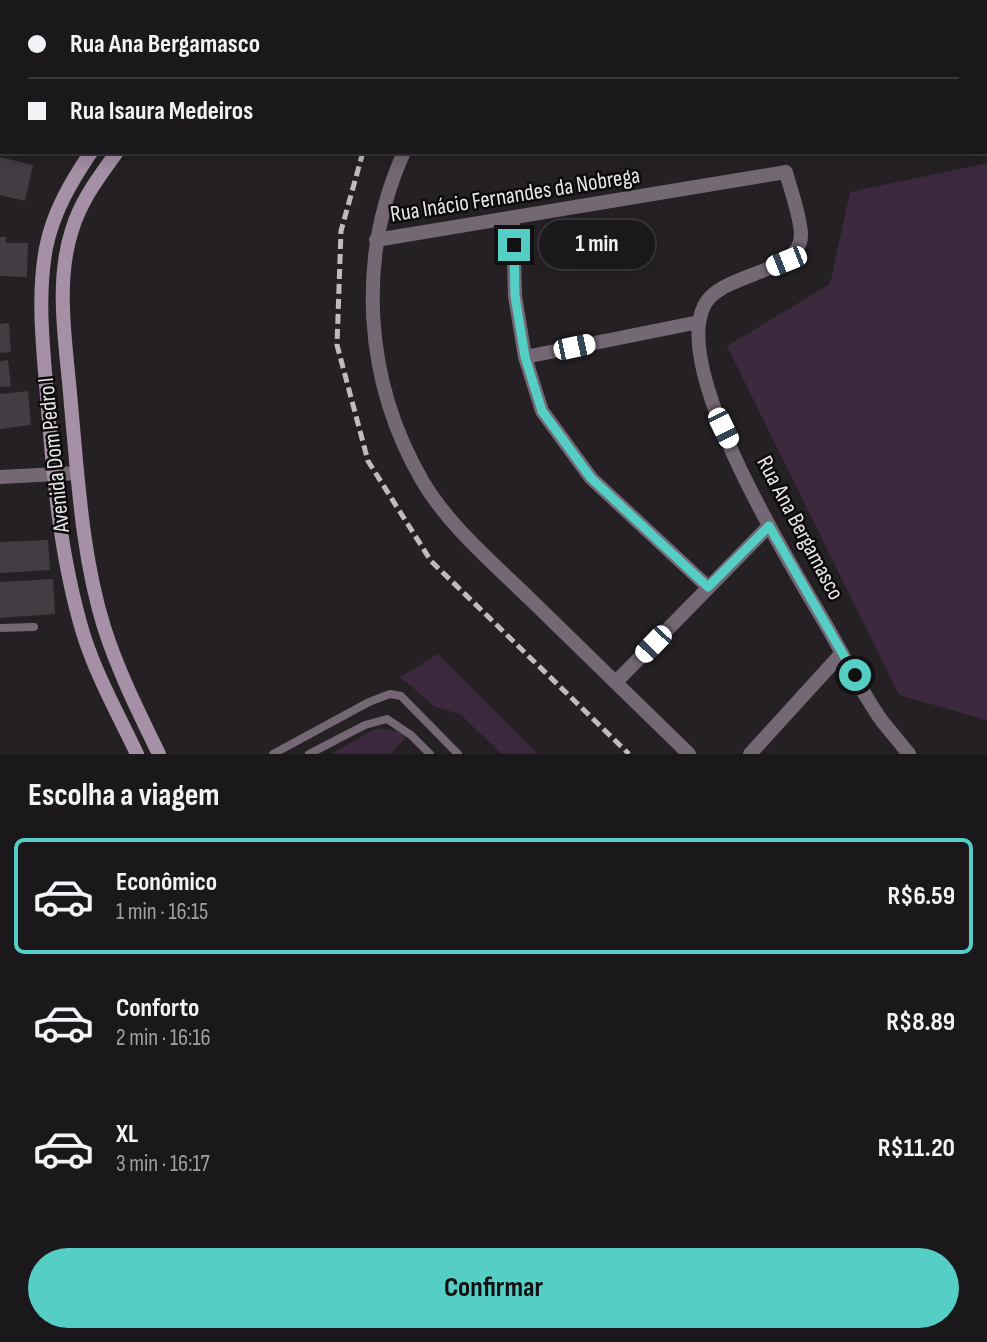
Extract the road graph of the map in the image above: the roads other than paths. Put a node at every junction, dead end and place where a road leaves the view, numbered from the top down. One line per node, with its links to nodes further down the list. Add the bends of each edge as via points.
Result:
1 (90, 154): 8 (street, Avenida Dom Pedro I, via 60,202 46,247 41,299)
2 (116, 154): 9 (street, Avenida Dom Pedro I, via 78,212 66,258 64,319)
3 (403, 154): 5 (street, via 391,180)
4 (513, 219): 5 (street, Rua Inácio Fernandes da Nobrega); 6 (street, Rua Inácio Fernandes da Nobrega, via 786,172 801,235 798,250 786,261 722,287 705,304); 7 (street, via 515,296)
5 (376, 240): 16 (street, via 372,319 380,372 396,427 424,483 464,535)
6 (699, 322): 7 (street); 11 (street, Rua Ana Bergamasco, via 706,379 723,428)
7 (525, 357): 12 (street, via 542,411 591,478)
8 (53, 474): 9 (street); 10 (street); 17 (street, Avenida Dom Pedro I, via 65,557 83,632)
9 (78, 474): 18 (street, Avenida Dom Pedro I, via 103,625)
10 (0, 477)
11 (769, 526): 12 (street); 15 (street, Rua Ana Bergamasco)
12 (708, 587): 16 (street)
13 (34, 627): 14 (lane)
14 (0, 628)
15 (842, 653): 24 (street); 25 (street, Rua Ana Bergamasco, via 881,719)
16 (616, 682): 23 (street)
17 (137, 754)
18 (159, 754)
19 (273, 754): 22 (lane, via 390,694 401,696)
20 (309, 754): 21 (lane, via 365,725 387,719)
21 (430, 754)
22 (458, 754)
23 (689, 754)
24 (750, 754)
25 (909, 754)

